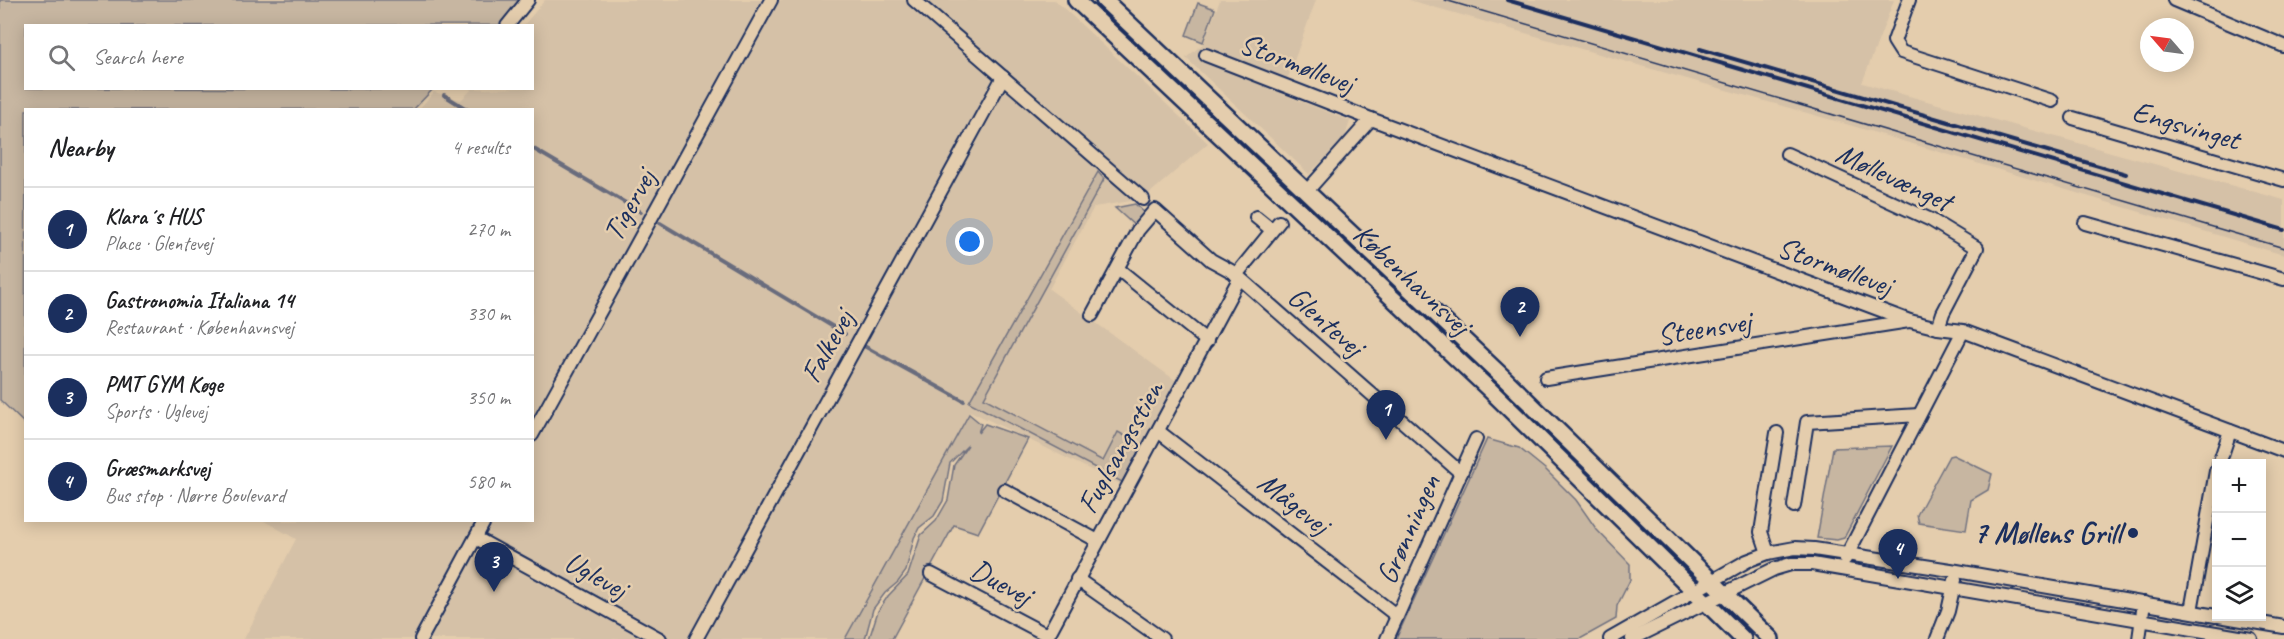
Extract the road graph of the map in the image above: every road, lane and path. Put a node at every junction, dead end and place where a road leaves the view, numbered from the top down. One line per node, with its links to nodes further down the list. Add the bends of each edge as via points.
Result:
1 (528, 0): 8 (street)
2 (771, 0): 33 (street, Tigervej)
3 (914, 0): 11 (street)
4 (1076, 0): 55 (main road, Københavnsvej, via 1483,384)
5 (1104, 0): 17 (main road, Københavnsvej)
6 (1909, 0): 12 (street, via 1894,41 1901,52)
7 (2174, 0): 9 (street)
8 (509, 24)
9 (2284, 46)
10 (1206, 55): 14 (street, Stormøllevej)
11 (1003, 76): 18 (street); 68 (street, Falkevej)
12 (2052, 101)
13 (2073, 118): 16 (street, Engsvinget)
14 (1371, 119): 17 (street, Stormøllevej); 24 (street, Stormøllevej)
15 (1787, 154): 28 (street, Møllevænget, via 1931,220 1977,248)
16 (2284, 180)
17 (1306, 191): 53 (main road, Københavnsvej)
18 (1143, 199)
19 (1256, 217): 22 (street, Fuglsangsstien, via 1275,226)
20 (2085, 223): 23 (street)
21 (1118, 269): 22 (street, Glentevej, via 1138,230 1155,210 1211,260); 25 (street); 30 (street)
22 (1237, 277): 30 (street, Fuglsangsstien); 40 (street, Glentevej)
23 (2284, 279)
24 (1870, 306): 26 (street, Stormøllevej); 27 (street)
25 (1092, 315)
26 (1910, 321): 27 (street, Steensvej); 28 (street, Stormøllevej)
27 (1869, 328): 31 (street, Steensvej)
28 (1938, 328): 29 (street, Stormøllevej)
29 (1963, 331): 32 (street); 35 (street, Stormøllevej)
30 (1207, 340): 34 (street, Fuglsangsstien)
31 (1546, 378)
32 (1919, 415): 43 (street, via 1807,422); 48 (street)
33 (534, 431)
34 (1158, 431): 46 (street, Fuglsangsstien); 61 (street, Mågevej)
35 (2230, 431): 38 (street, Stormøllevej); 39 (street)
36 (1777, 433): 47 (street, via 1761,532)
37 (1476, 439): 40 (street, Grønningen)
38 (2284, 451)
39 (2221, 459)
40 (1461, 473): 61 (street, Grønningen)
41 (1004, 490): 46 (street)
42 (2212, 498): 59 (street)
43 (1794, 506)
44 (484, 522): 45 (street)
45 (476, 538): 66 (street); 67 (street, Uglevej)
46 (1098, 541): 52 (street, Fuglsangsstien)
47 (1768, 553): 48 (street, via 1795,549); 53 (street)
48 (1846, 553): 49 (street); 50 (street)
49 (1843, 569): 54 (street); 56 (street, via 1791,564)
50 (1957, 571): 54 (street); 58 (street)
51 (931, 574): 65 (street, Duevej)
52 (1077, 579): 65 (street, Fuglsangsstien); 69 (street)
53 (1713, 581): 55 (street); 56 (main road, Københavnsvej)
54 (1953, 588): 62 (street); 75 (street)
55 (1694, 591): 57 (main road, Københavnsvej); 71 (street)
56 (1726, 593): 57 (street); 74 (main road, Københavnsvej)
57 (1706, 603): 72 (street); 73 (main road, Københavnsvej)
58 (2144, 603): 59 (street); 62 (street)
59 (2191, 611): 60 (street)
60 (2212, 615)
61 (1397, 616): 70 (street, Grønningen)
62 (2142, 620): 76 (street); 77 (street)
63 (2248, 621): 64 (street)
64 (2284, 627)
65 (1046, 637)
66 (421, 639)
67 (660, 639)
68 (696, 639)
69 (1162, 639)
70 (1387, 639)
71 (1610, 639)
72 (1632, 639)
73 (1743, 639)
74 (1771, 639)
75 (1937, 639)
76 (2139, 639)
77 (2251, 639)

